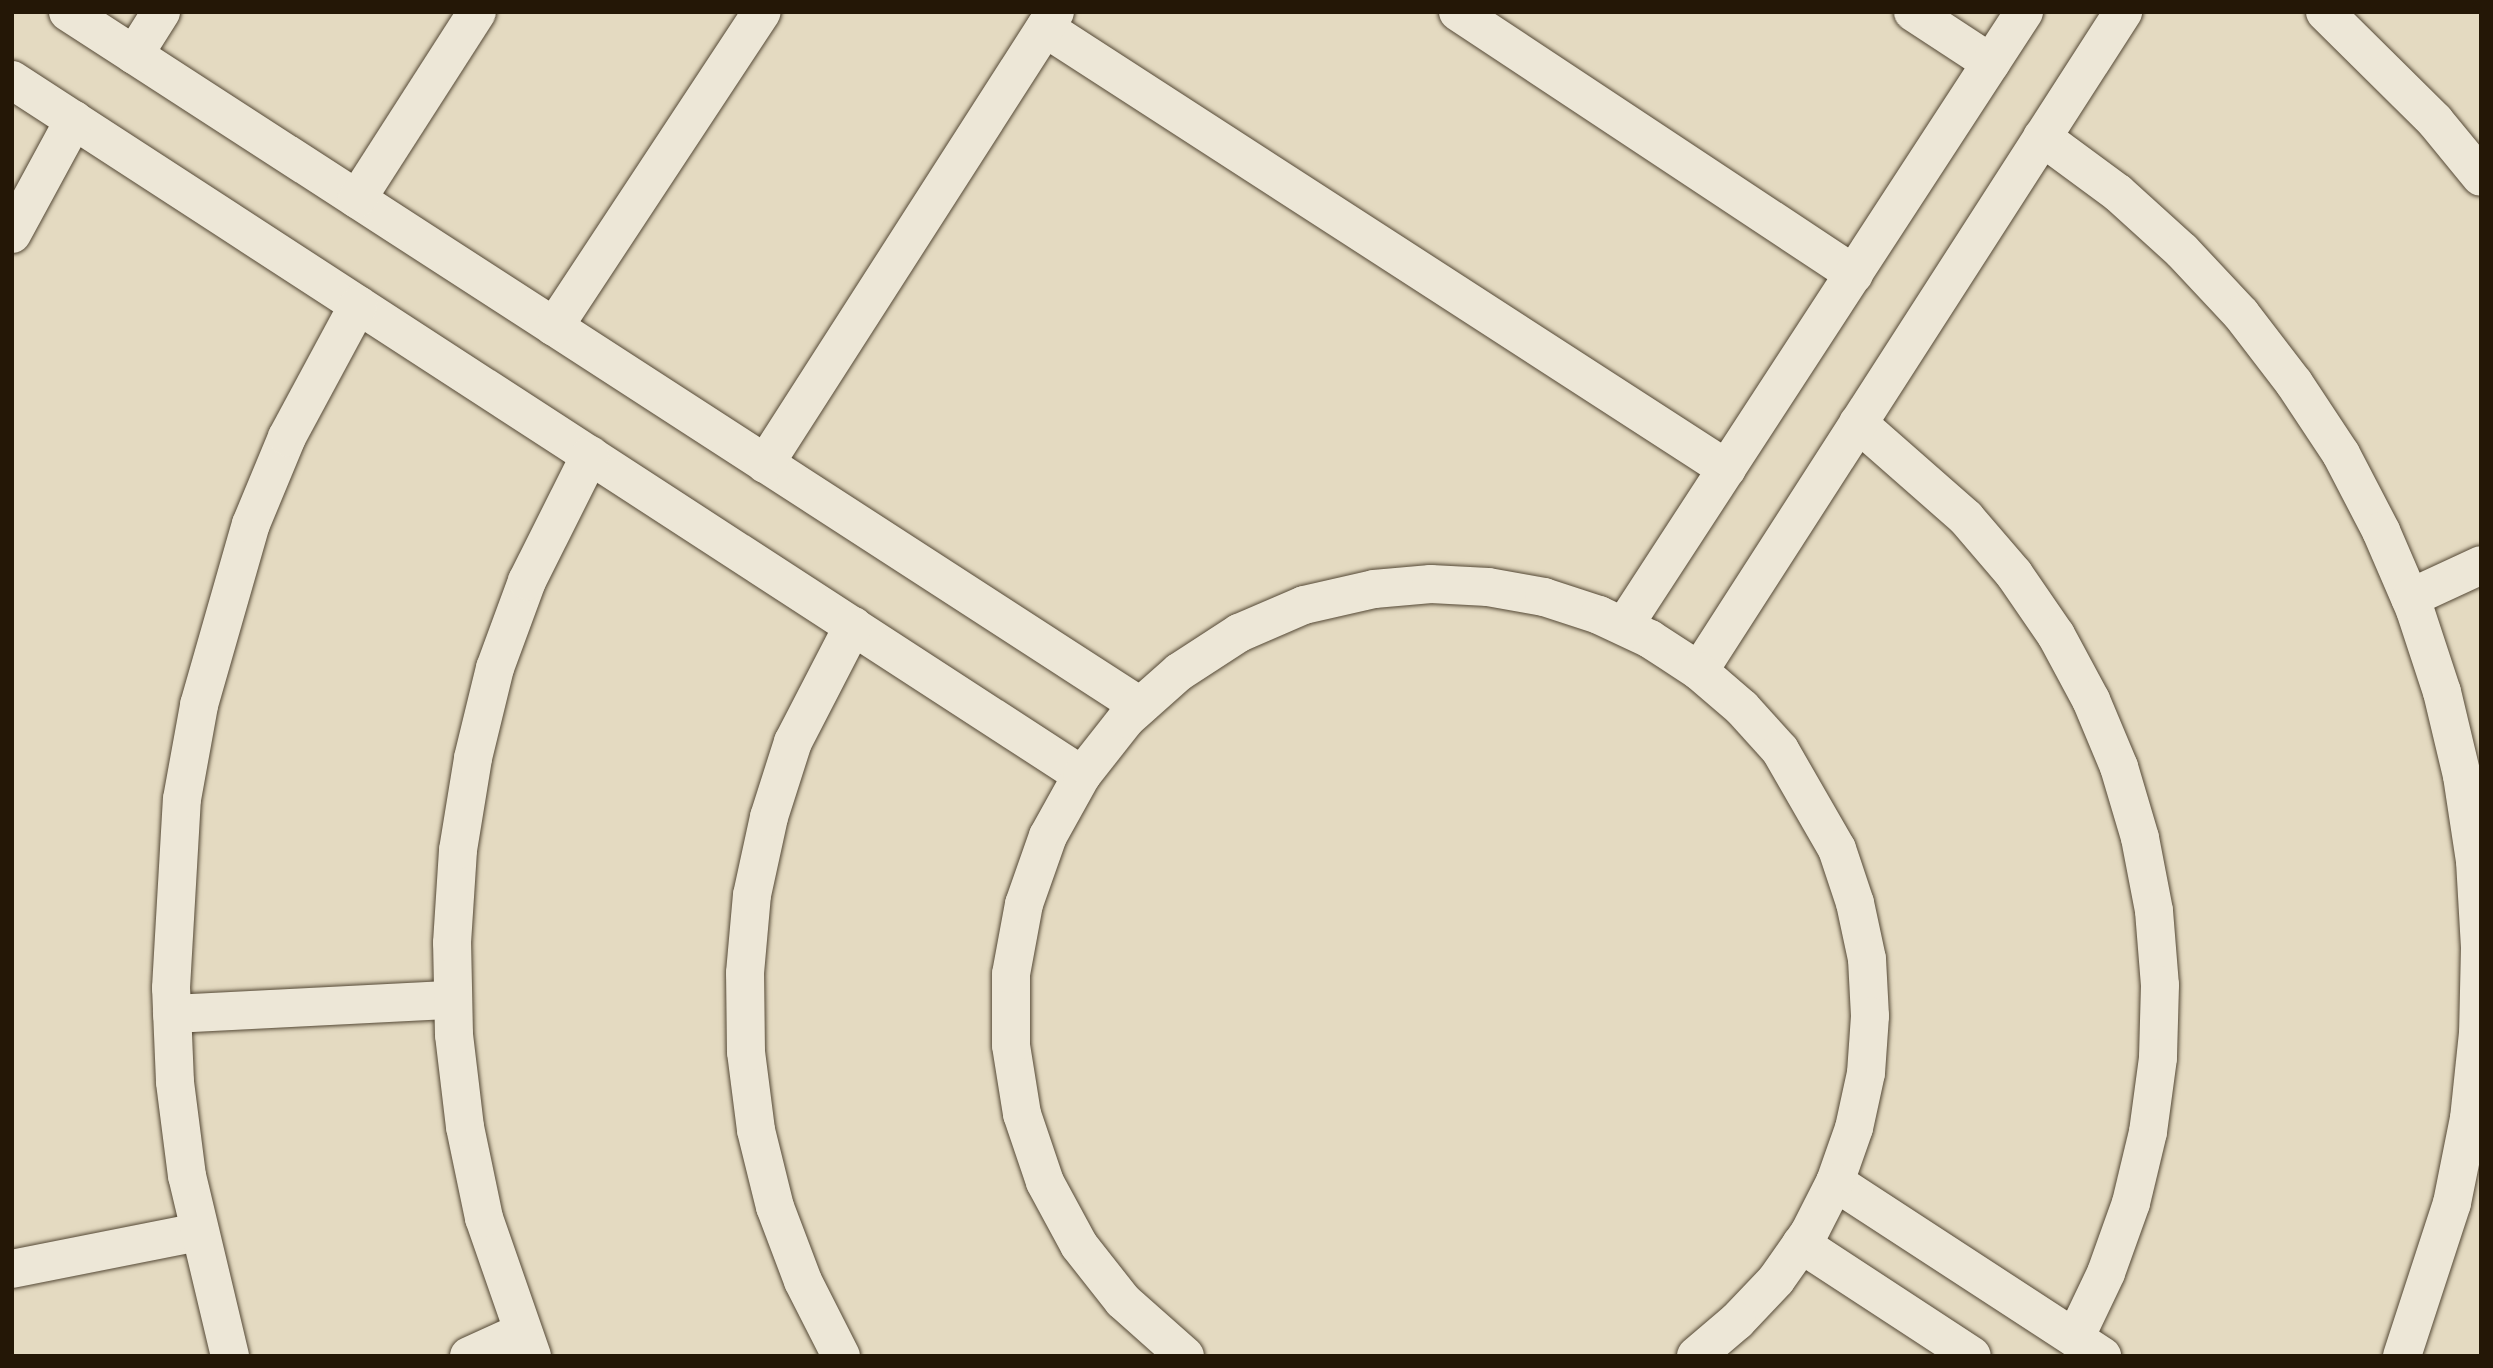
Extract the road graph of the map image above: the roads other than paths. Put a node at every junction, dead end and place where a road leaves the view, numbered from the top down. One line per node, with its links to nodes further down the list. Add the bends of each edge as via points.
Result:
1 (68, 12): 11 (street)
2 (161, 12): 11 (street)
3 (477, 12): 17 (street)
4 (762, 12): 21 (street)
5 (1458, 12): 19 (street)
6 (1913, 12): 12 (street)
7 (2024, 12): 12 (street)
8 (2123, 12): 15 (street)
9 (2325, 12): 16 (street, via 2426,111)
10 (1050, 20): 24 (street); 25 (street)
11 (134, 55): 17 (street)
12 (1991, 63): 19 (street)
13 (12, 80): 14 (street)
14 (74, 120): 18 (street); 20 (street)
15 (2042, 137): 22 (street); 27 (street, via 2118,192 2241,314 2340,454)
16 (2481, 177)
17 (357, 199): 21 (street)
18 (12, 234)
19 (1854, 274): 25 (street)
20 (358, 305): 23 (street); 35 (street, via 287,437 251,524 198,705 173,893)
21 (554, 327): 24 (street)
22 (1858, 424): 30 (street); 41 (street, via 1966,517 2014,574 2056,635 2096,711 2140,838 2158,960 2158,1058 2148,1132 2131,1203 2106,1273)
23 (590, 455): 28 (street); 34 (street, via 527,581 495,668 472,758 458,850)
24 (765, 464): 31 (street)
25 (1727, 469): 29 (street)
26 (2481, 565): 27 (street)
27 (2410, 598): 33 (street, via 2442,692 2462,776)
28 (853, 626): 32 (street); 45 (street, via 793,742 768,817 752,895 745,973 746,1052 756,1130 775,1207 803,1281)
29 (1623, 626): 30 (street); 31 (street, via 1544,597 1488,587 1374,589 1304,605 1239,633 1179,671)
30 (1699, 671): 36 (street, via 1742,708 1786,760 1837,849 1856,903 1867,971 1866,1073 1854,1128)
31 (1140, 706): 32 (street)
32 (1082, 775): 42 (street, via 1048,836 1024,904 1012,974 1011,1045 1023,1114 1045,1182 1079,1245)
33 (2480, 931): 48 (street, via 2478,1033 2469,1118 2452,1203)
34 (453, 1000): 35 (street); 40 (street, via 465,1127 484,1218)
35 (172, 1014): 37 (street, via 177,1096)
36 (1835, 1182): 38 (street); 41 (street)
37 (199, 1232): 39 (street); 43 (street)
38 (1801, 1244): 46 (street, via 1737,1321); 47 (street)
39 (12, 1269)
40 (527, 1344): 44 (street)
41 (2088, 1347)
42 (1168, 1350)
43 (230, 1356)
44 (469, 1356)
45 (841, 1356)
46 (1696, 1356)
47 (1972, 1356)
48 (2402, 1356)

